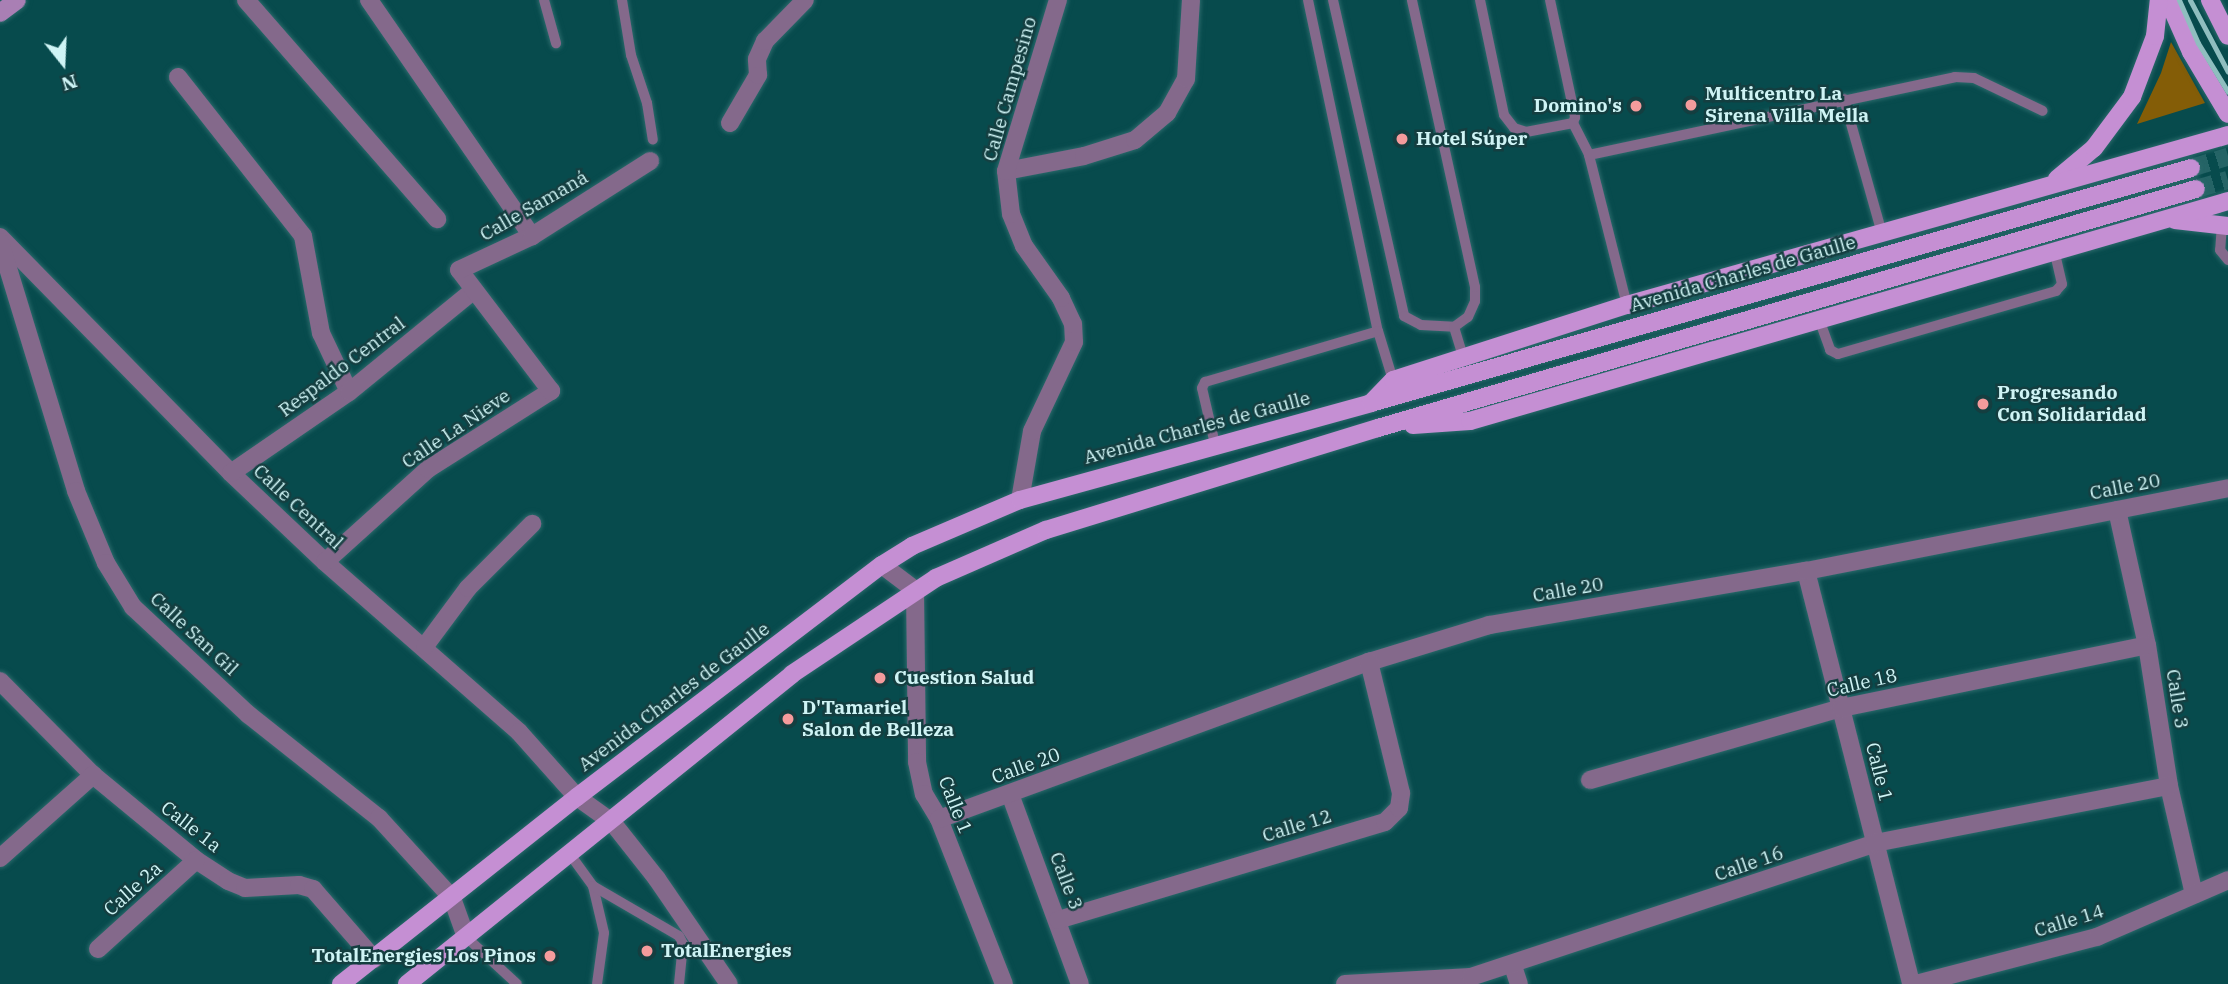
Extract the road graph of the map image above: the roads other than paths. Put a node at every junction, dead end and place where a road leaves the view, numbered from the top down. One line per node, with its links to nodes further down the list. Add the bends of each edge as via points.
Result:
1 (17, 0): 17 (street)
2 (246, 0): 35 (street)
3 (369, 0): 39 (street)
4 (544, 0): 19 (lane)
5 (622, 0): 27 (lane)
6 (805, 0): 24 (street, via 765,41 757,59 758,75)
7 (1058, 0): 31 (street, Calle Campesino)
8 (1191, 0): 31 (street, via 1186,79 1167,113 1135,140 1084,156)
9 (1308, 0): 47 (lane)
10 (1333, 0): 46 (lane, via 1404,316 1421,325)
11 (1412, 0): 46 (lane, via 1475,286 1468,317)
12 (1480, 0): 25 (lane, via 1504,115 1514,128 1526,132)
13 (1550, 0): 25 (lane)
14 (2159, 0): 32 (main road, via 2155,36 2132,97 2094,148)
15 (2168, 0): 23 (main road, via 2190,52)
16 (2217, 11): 18 (main road)
17 (0, 13)
18 (2228, 36)
19 (555, 43)
20 (178, 77): 51 (street, via 303,236 321,333)
21 (1844, 99): 22 (lane, via 1955,77 1974,78); 28 (lane); 38 (lane)
22 (2043, 111)
23 (2228, 114)
24 (730, 122)
25 (1573, 123): 28 (lane)
26 (2228, 135): 32 (main road)
27 (653, 141)
28 (1590, 155): 44 (lane)
29 (650, 161): 39 (street, Calle Samaná)
30 (2191, 167): 52 (main road, Avenida Charles de Gaulle)
31 (1006, 171): 57 (street, Calle Campesino, via 1011,214 1019,236 1061,298 1073,324 1074,342 1032,431)
32 (2049, 185): 38 (main road)
33 (2196, 189): 53 (main road)
34 (2228, 201): 36 (main road)
35 (437, 219)
36 (2161, 219): 37 (main road); 41 (main road)
37 (2225, 225): 42 (lane, via 2220,250)
38 (1882, 233): 44 (main road)
39 (532, 236): 43 (street, Calle Samaná, via 459,270)
40 (0, 240): 55 (street, Calle Central); 83 (street, Calle San Gil, via 76,491 106,563 133,607 249,715 379,818)
41 (2054, 250): 45 (main road); 45 (lane, via 2062,284 2056,291 1838,354 1830,350)
42 (2228, 260)
43 (474, 290): 50 (street, Calle Samaná); 51 (street, Respaldo Central)
44 (1627, 305): 48 (main road)
45 (1819, 319): 53 (main road, via 1470,421)
46 (1454, 327): 48 (lane)
47 (1378, 331): 49 (lane); 54 (lane, via 1205,382 1202,388)
48 (1463, 357): 49 (main road)
49 (1393, 380): 52 (main road)
50 (551, 391): 60 (street, Calle La Nieve, via 428,469)
51 (349, 392): 55 (street, Respaldo Central)
52 (1371, 403): 54 (main road, Avenida Charles de Gaulle)
53 (1378, 428): 63 (main road, via 1046,530)
54 (1215, 444): 57 (main road, Avenida Charles de Gaulle)
55 (231, 473): 60 (street, Calle Central)
56 (2228, 488): 58 (street, Calle 20)
57 (1020, 500): 61 (main road, Avenida Charles de Gaulle, via 912,546)
58 (2117, 510): 62 (street, Calle 20); 64 (street, Calle 3)
59 (532, 524): 65 (street, via 468,588)
60 (325, 562): 65 (street, Calle Central)
61 (881, 565): 63 (street); 73 (main road, Avenida Charles de Gaulle)
62 (1807, 570): 66 (street, Calle 20, via 1489,625); 68 (street, Calle 1)
63 (915, 590): 74 (street, Calle 1, via 917,762 925,794); 75 (main road, via 792,674)
64 (2147, 645): 68 (street, Calle 18); 71 (street, Calle 3)
65 (425, 646): 73 (street, Calle Central, via 519,732)
66 (1369, 662): 72 (street, Calle 20); 84 (street, Calle 12, via 1401,793 1399,808 1385,822)
67 (2, 686): 69 (street, Calle 1a)
68 (1841, 708): 70 (street, Calle 18); 76 (street, Calle 1)
69 (93, 775): 78 (street); 79 (street, Calle 1a)
70 (1590, 780)
71 (2169, 786): 76 (street, Calle 16); 82 (street, Calle 3)
72 (1010, 794): 74 (street, Calle 20); 84 (street, Calle 3)
73 (578, 797): 75 (street, Calle Central); 83 (main road, Avenida Charles de Gaulle)
74 (939, 819): 95 (street, Calle 1)
75 (612, 822): 77 (main road); 94 (street, Calle Central)
76 (1875, 843): 88 (street, Calle 16); 99 (street, Calle 1)
77 (569, 853): 81 (lane); 85 (main road)
78 (0, 858)
79 (196, 860): 86 (street, Calle 2a); 87 (street, Calle 1a, via 245,888 299,885 313,889)
80 (2228, 880): 82 (street, Calle 14)
81 (593, 886): 92 (lane, via 604,933); 93 (lane, via 679,936 683,944)
82 (2194, 894): 99 (street, Calle 14, via 2097,937)
83 (452, 898): 85 (street, Calle San Gil); 87 (main road, Avenida Charles de Gaulle)
84 (1058, 920): 96 (street, Calle 3)
85 (466, 937): 90 (main road); 91 (lane)
86 (98, 949)
87 (374, 959): 89 (main road, Avenida Charles de Gaulle)
88 (1513, 965): 97 (street, Calle 16, via 1471,977); 98 (street)
89 (341, 984)
90 (407, 984)
91 (517, 984)
92 (597, 984)
93 (679, 984)
94 (729, 984)
95 (1004, 984)
96 (1080, 984)
97 (1345, 984)
98 (1519, 984)
99 (1913, 984)

